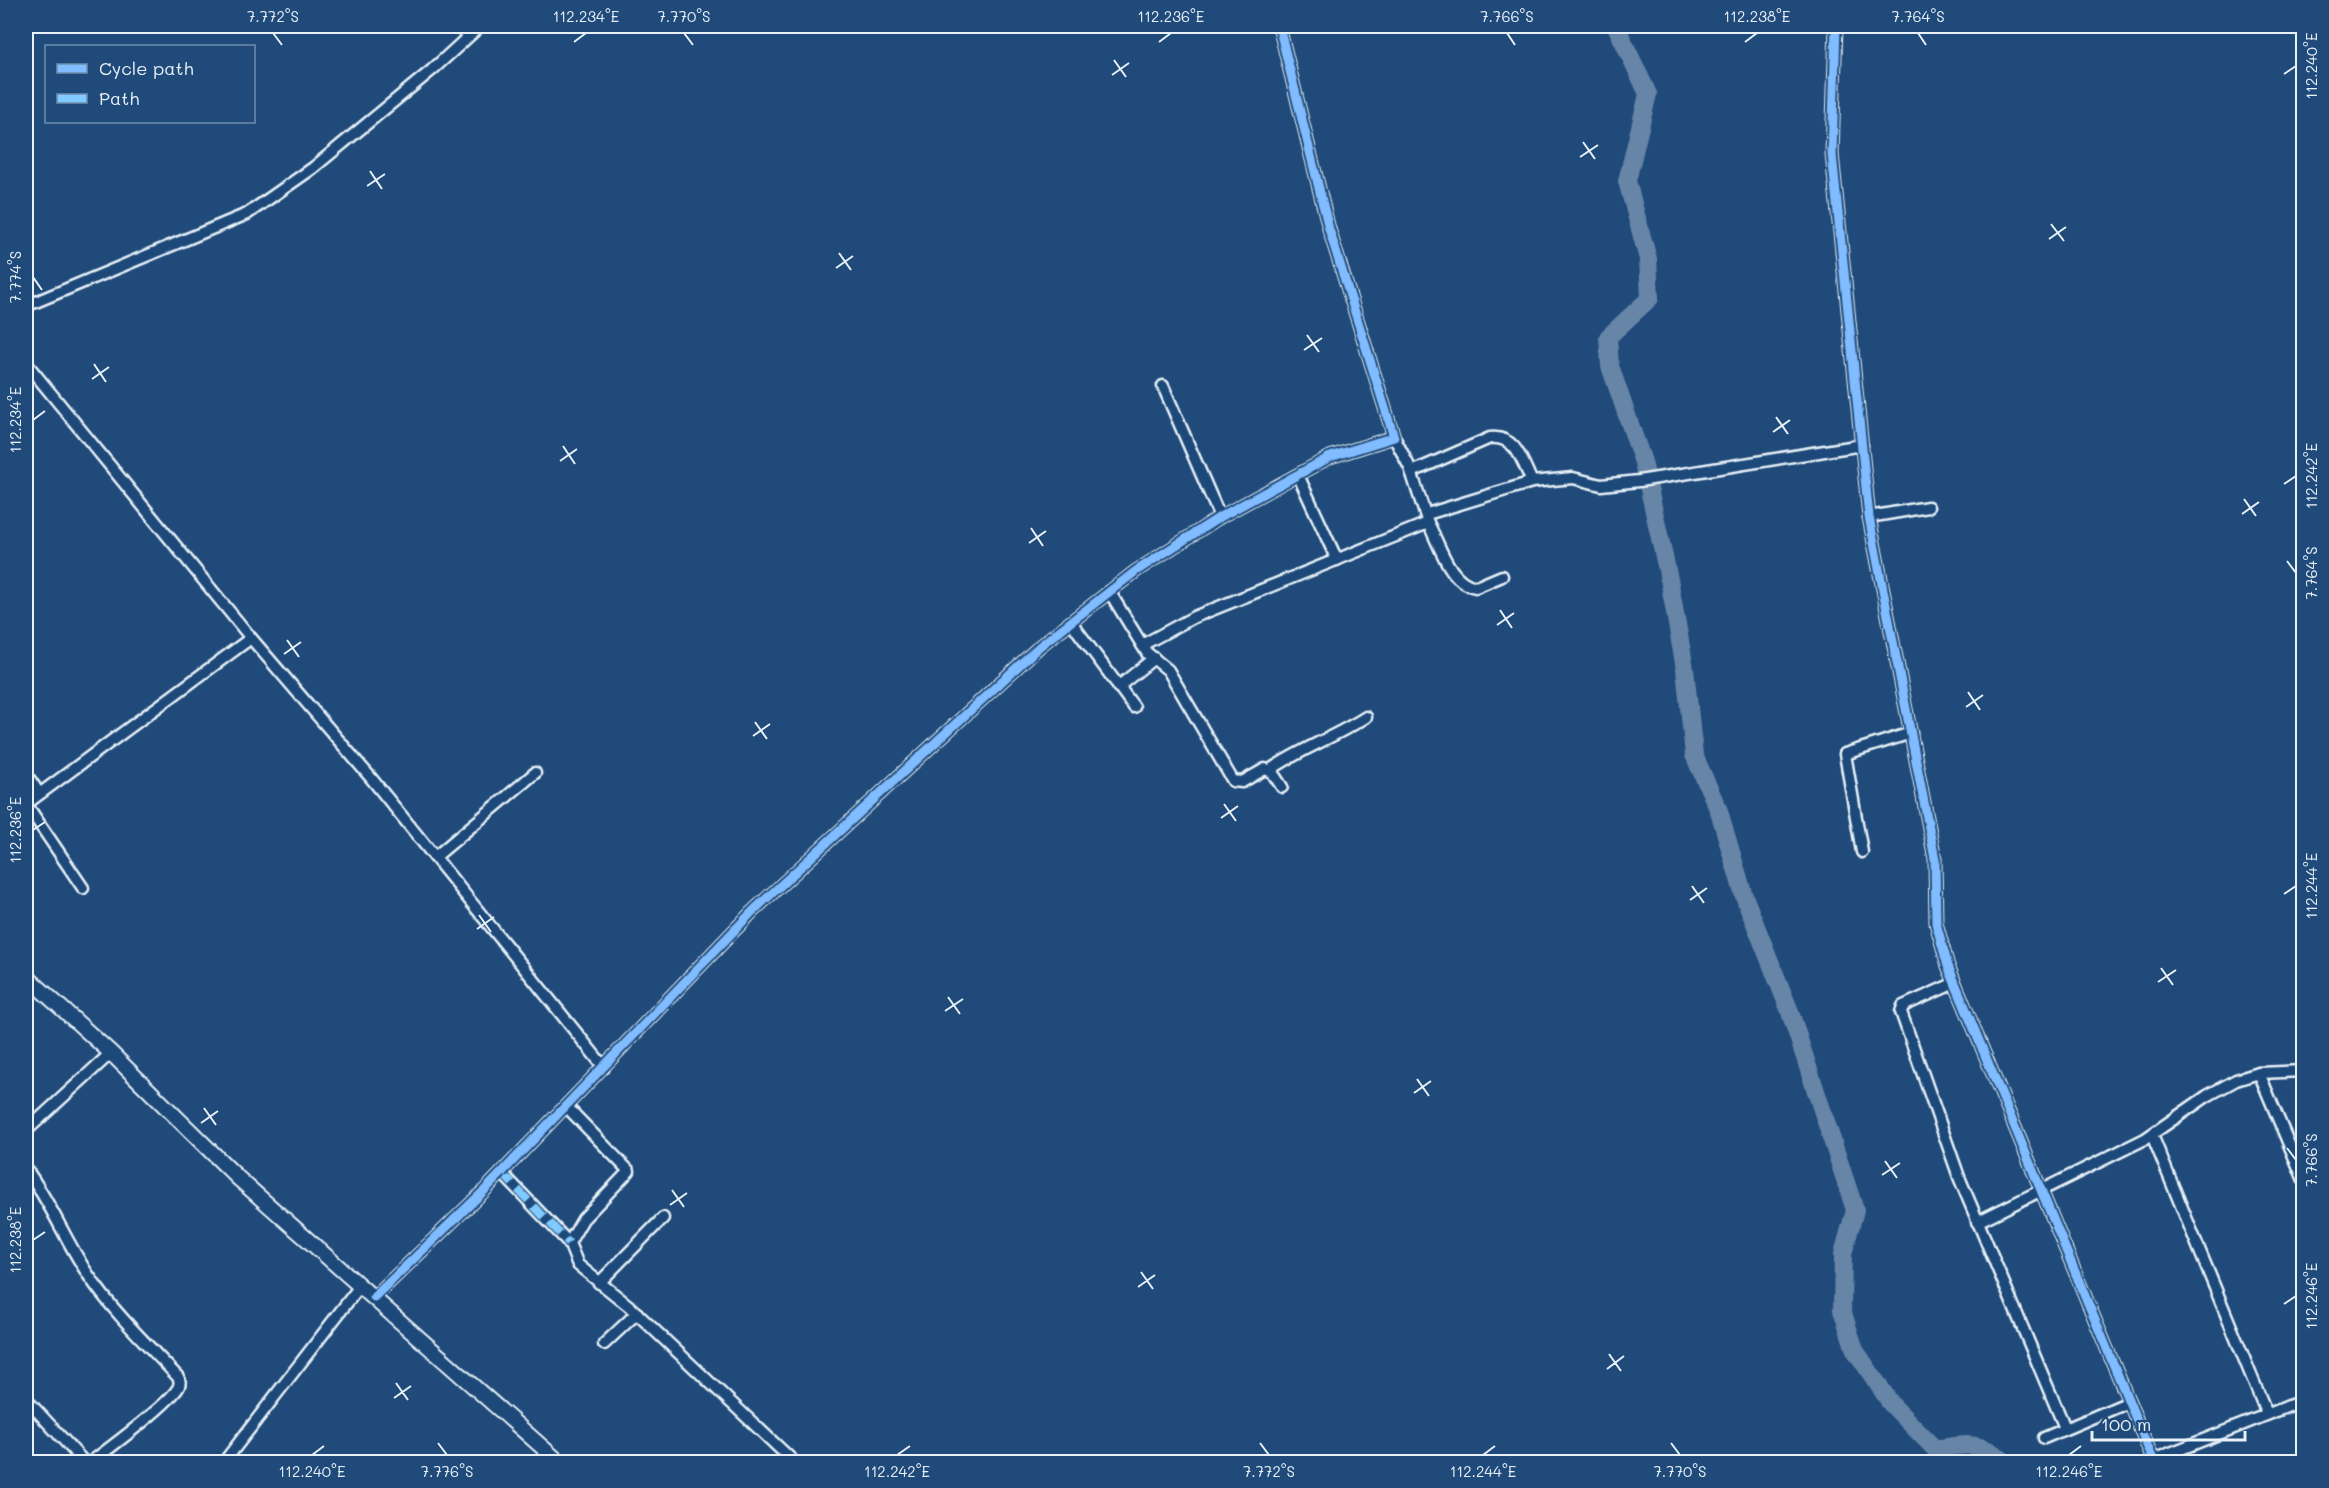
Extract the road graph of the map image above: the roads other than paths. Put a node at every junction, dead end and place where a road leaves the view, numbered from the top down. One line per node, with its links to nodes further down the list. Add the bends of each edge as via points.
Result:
1 (480, 26): 4 (street, via 313,168 247,214)
2 (1279, 26): 7 (street, via 1329,229)
3 (1836, 26): 8 (street, via 1832,154)
4 (26, 306)
5 (26, 363): 20 (street)
6 (1163, 386): 13 (street)
7 (1394, 437): 9 (street); 10 (street, via 1330,458)
8 (1862, 445): 11 (street, via 1639,481 1600,485 1572,478); 14 (street)
9 (1412, 472): 11 (street, via 1499,437 1515,446); 15 (street)
10 (1298, 475): 13 (street); 16 (street)
11 (1532, 482): 15 (street)
12 (1928, 507): 14 (street)
13 (1220, 517): 18 (street)
14 (1869, 517): 26 (street)
15 (1428, 518): 16 (street); 17 (street, via 1449,567 1459,580 1476,587)
16 (1337, 560): 21 (street, via 1194,617)
17 (1502, 576)
18 (1109, 591): 19 (street); 21 (street)
19 (1071, 622): 23 (street); 39 (street, via 1041,645 753,911)
20 (251, 638): 31 (street); 34 (street)
21 (1142, 645): 22 (street)
22 (1154, 658): 23 (street); 27 (street, via 1168,670 1233,781 1239,783)
23 (1118, 687): 24 (street)
24 (1134, 707)
25 (1366, 717): 27 (street)
26 (1911, 733): 33 (street, via 1845,754); 37 (street, via 1935,860 1937,933)
27 (1270, 770): 30 (street)
28 (535, 773): 34 (street)
29 (26, 774): 31 (street)
30 (1282, 787)
31 (39, 793): 32 (street)
32 (26, 804): 35 (street)
33 (1862, 852)
34 (435, 857): 39 (street)
35 (83, 888)
36 (26, 976): 38 (main road)
37 (1955, 983): 48 (street); 50 (street, via 1901,1010)
38 (111, 1053): 43 (street); 53 (main road, via 239,1179)
39 (604, 1067): 42 (street)
40 (2304, 1071): 41 (street)
41 (2259, 1073): 44 (street, via 2220,1087); 47 (street)
42 (566, 1106): 46 (street); 51 (street, via 629,1171 583,1219)
43 (26, 1131)
44 (2152, 1135): 48 (street); 60 (street)
45 (26, 1169): 64 (street, via 89,1276 180,1382 148,1416)
46 (502, 1173): 51 (street); 54 (street)
47 (2304, 1180)
48 (2039, 1190): 50 (street); 59 (street)
49 (663, 1218): 52 (street)
50 (1977, 1222): 61 (street)
51 (569, 1243): 52 (street, via 578,1265)
52 (599, 1283): 55 (street)
53 (360, 1286): 54 (main road); 65 (street)
54 (374, 1297): 66 (main road)
55 (637, 1313): 56 (street); 67 (street)
56 (604, 1344)
57 (26, 1399): 63 (street)
58 (2304, 1400): 60 (street)
59 (2129, 1402): 61 (street); 68 (street)
60 (2267, 1414): 68 (street)
61 (2065, 1428): 62 (street)
62 (2044, 1438)
63 (84, 1462)
64 (91, 1462)
65 (224, 1462)
66 (559, 1462)
67 (794, 1462)
68 (2153, 1462)

